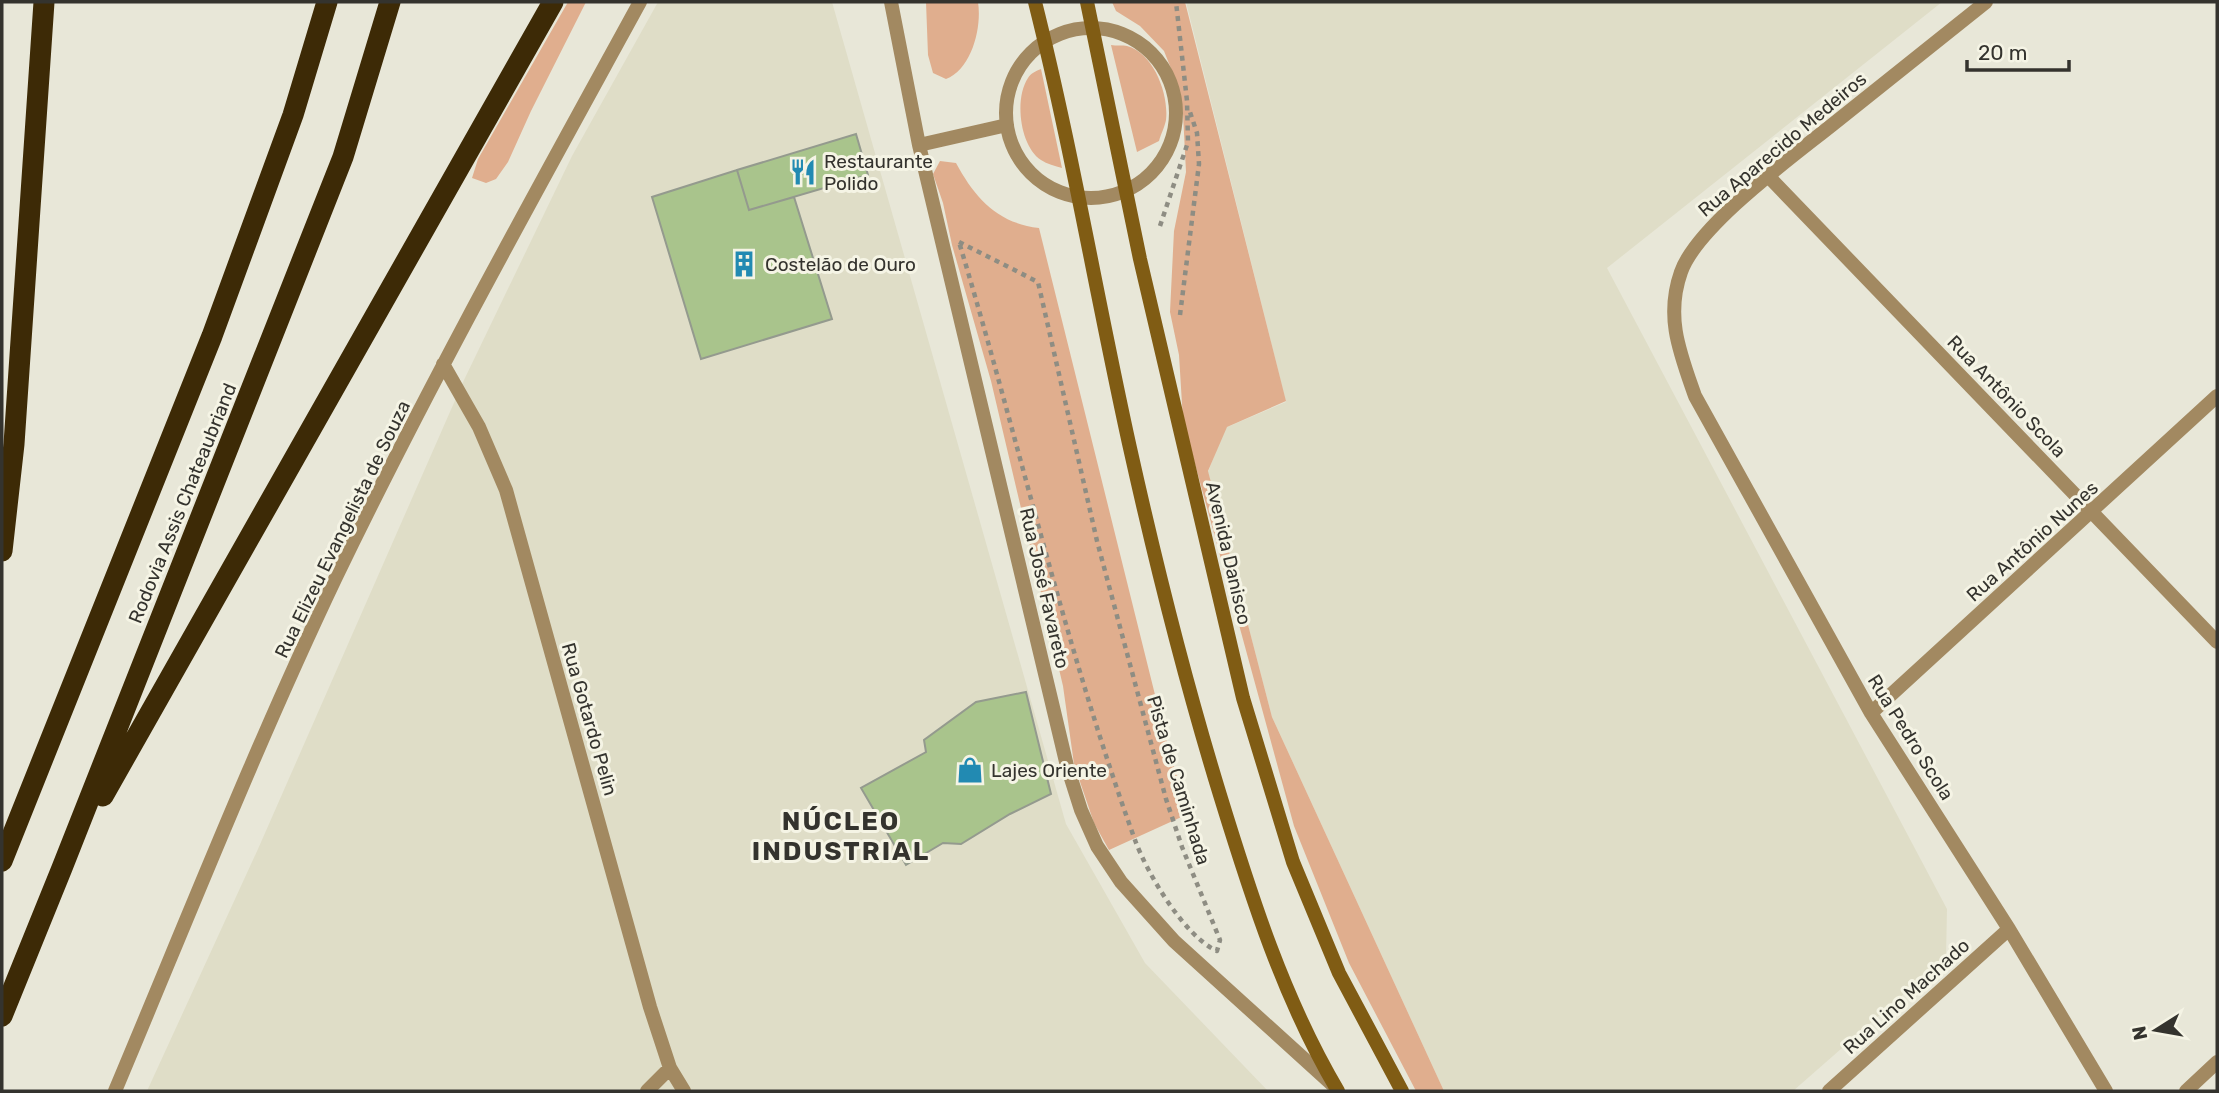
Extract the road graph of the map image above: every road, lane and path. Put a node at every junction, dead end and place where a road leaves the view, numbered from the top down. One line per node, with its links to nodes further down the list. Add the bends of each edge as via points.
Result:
1 (44, 2): 26 (highway, via 14,444)
2 (327, 2): 29 (highway, Rodovia Assis Chateaubriand, via 293,115 217,323)
3 (390, 2): 30 (highway, Rodovia Assis Chateaubriand, via 343,157)
4 (553, 2): 30 (highway)
5 (640, 2): 22 (street, Rua Elizeu Evangelista de Souza)
6 (891, 2): 15 (street, Rua José Favareto)
7 (1035, 2): 12 (main road)
8 (1087, 2): 11 (main road, Avenida Danisco)
9 (1176, 2): 13 (path)
10 (1986, 2): 16 (street, Rua Aparecido Medeiros)
11 (1094, 28): 12 (street); 17 (main road, Avenida Danisco); 17 (street, via 1119,32 1159,61 1171,84 1176,109 1174,134 1164,158 1148,177)
12 (1045, 41): 14 (street, via 1027,57 1012,83); 18 (main road)
13 (1187, 101): 19 (path, via 1188,142); 21 (path, via 1197,133 1199,164)
14 (1007, 125): 15 (street); 18 (street, via 1025,166 1040,181)
15 (919, 145): 35 (street, Rua José Favareto, via 1080,810 1121,882 1174,941)
16 (1768, 176): 23 (street, Rua Aparecido Medeiros, via 1716,223 1681,271 1673,307 1677,346); 25 (street, Rua Antônio Scola)
17 (1126, 191): 18 (street); 39 (main road, Avenida Danisco, via 1243,698 1293,862 1339,973)
18 (1080, 198): 35 (main road, via 1130,448 1192,705 1251,894 1293,1002)
19 (1158, 233)
20 (959, 242): 20 (path, Pista de Caminhada, via 1038,282 1103,566 1170,810 1220,940 1217,951 1204,945 1168,901 1145,867 1128,821 1076,662)
21 (1179, 318)
22 (443, 364): 34 (street, Rua Gotardo Pelin, via 479,428 506,490); 36 (street, Rua Elizeu Evangelista de Souza, via 336,579)
23 (1695, 396): 28 (street, Rua Pedro Scola)
24 (2217, 396): 25 (street, Rua Antônio Nunes)
25 (2093, 512): 27 (street, Rua Antônio Scola); 28 (street, Rua Antônio Nunes)
26 (2, 551)
27 (2217, 642)
28 (1871, 713): 31 (street, Rua Pedro Scola)
29 (2, 861)
30 (62, 868): 32 (highway, Rodovia Assis Chateaubriand)
31 (2009, 929): 40 (street, Rua Lino Machado); 41 (street, Rua Pedro Scola)
32 (2, 1016)
33 (2217, 1062): 42 (street)
34 (670, 1068): 37 (street); 38 (street, Rua Gotardo Pelin)
35 (1337, 1090)
36 (115, 1091)
37 (647, 1091)
38 (684, 1091)
39 (1402, 1091)
40 (1829, 1091)
41 (2106, 1091)
42 (2186, 1091)

